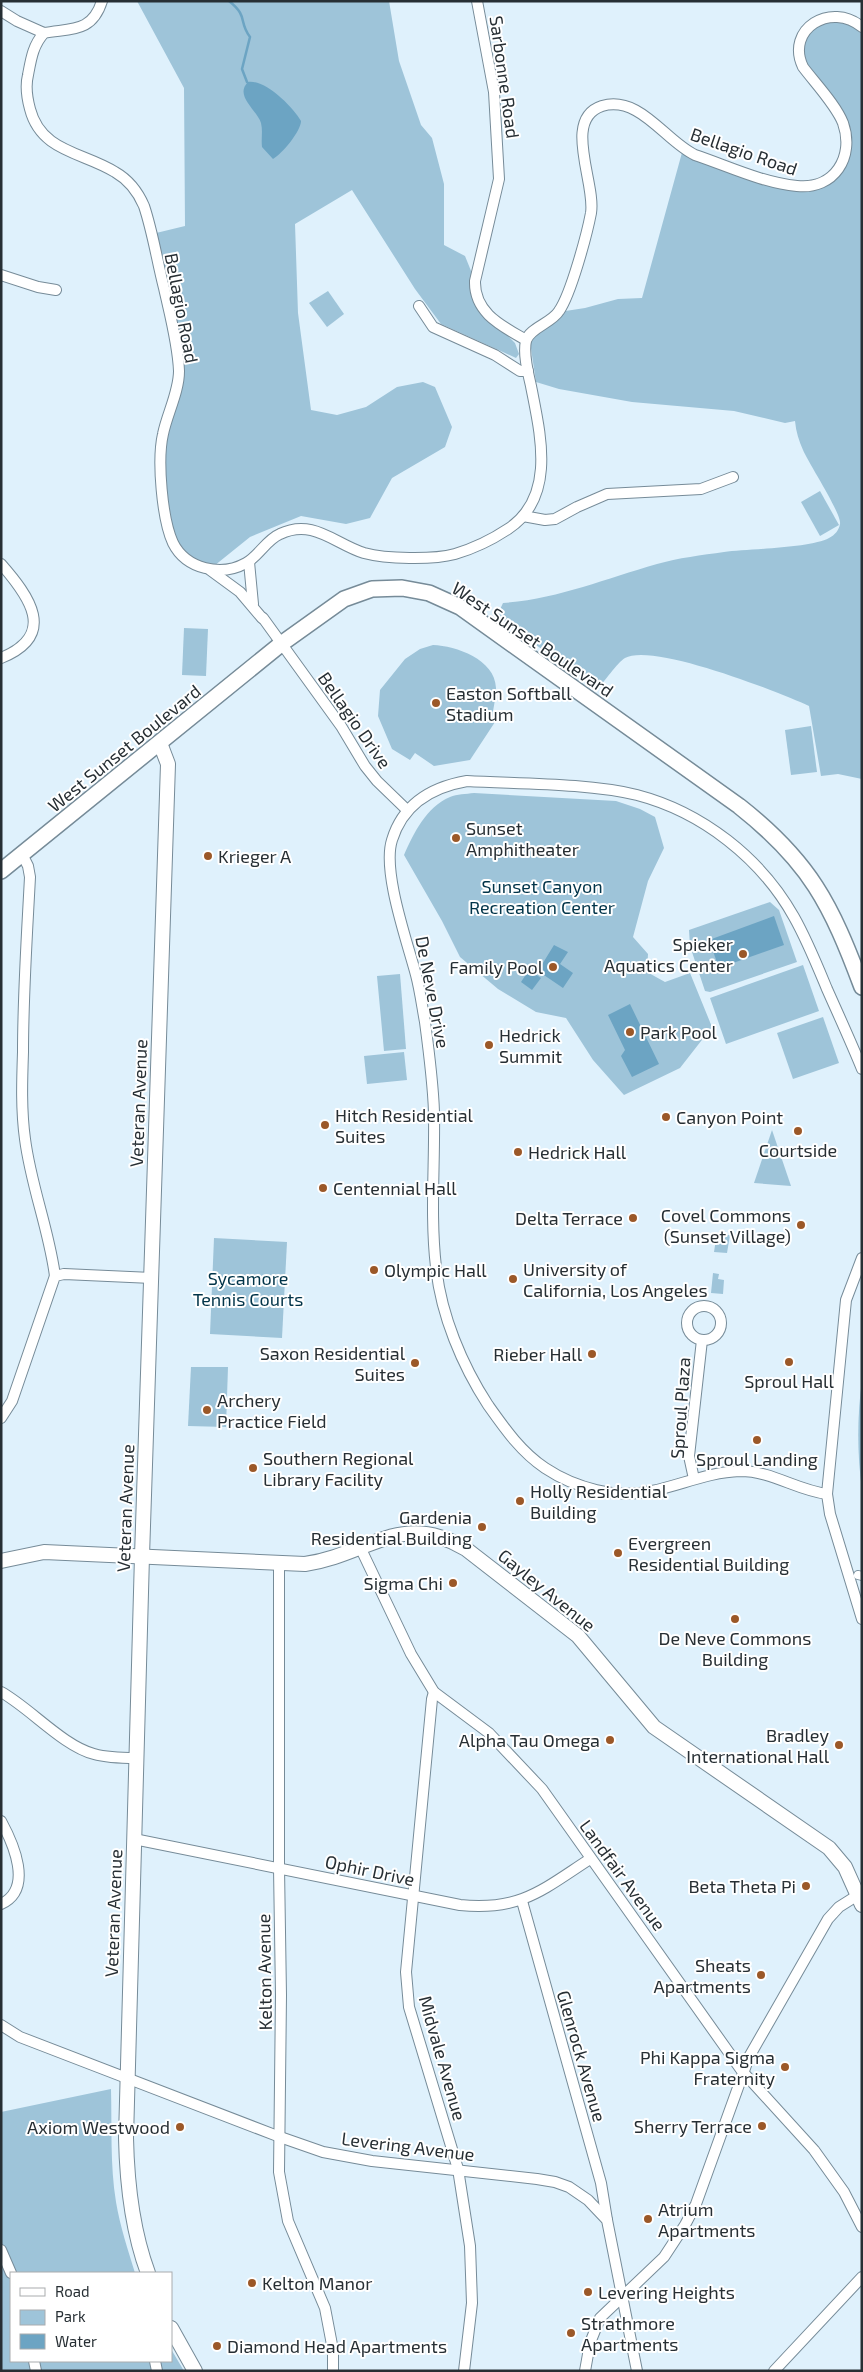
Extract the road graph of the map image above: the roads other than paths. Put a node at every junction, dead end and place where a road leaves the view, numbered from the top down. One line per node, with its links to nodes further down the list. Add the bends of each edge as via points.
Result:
1 (102, 1): 5 (street, via 96,15 80,28)
2 (477, 1): 9 (street, Sarbonne Road, via 494,92 499,179 475,291 487,316)
3 (1, 11): 5 (street)
4 (862, 27): 9 (street, Bellagio Road, via 844,17 822,18 810,26 799,45 800,60 838,114 844,129 846,146 842,162 836,174 826,182 804,187 777,183 695,155 632,108 603,106 591,112 584,121 581,138 592,202 587,229 566,300 555,317)
5 (44, 33): 15 (street, Bellagio Road, via 32,54 26,82 33,120 55,145 114,171 128,181 141,198 147,215 172,326 178,371 160,454 160,476 169,529 182,556)
6 (1, 275): 7 (street)
7 (56, 290)
8 (419, 306): 10 (street, via 433,327 496,354 520,371)
9 (526, 340): 10 (street)
10 (528, 371): 12 (street, via 542,464 535,494)
11 (733, 477): 12 (street, via 701,489 607,494 555,519)
12 (523, 516): 13 (street, via 507,530 454,554 438,557 368,554 319,531 300,528 274,537)
13 (249, 562): 15 (street); 16 (street)
14 (1, 564): 18 (street, via 29,599 34,616 26,642 17,652)
15 (209, 570): 16 (street, Bellagio Road, via 225,579)
16 (253, 604): 17 (street, Bellagio Drive)
17 (281, 644): 19 (main road, West Sunset Boulevard); 20 (street, Bellagio Drive, via 341,726 365,766); 23 (main road, West Sunset Boulevard, via 334,605 356,593 372,589 416,590 444,598 460,607 769,830 824,896)
18 (1, 658)
19 (160, 743): 21 (main road, West Sunset Boulevard); 27 (street, Veteran Avenue, via 168,764)
20 (407, 810): 24 (street, De Neve Drive, via 432,791 467,781 581,788 628,794 665,804 717,831 750,860 783,898 804,936); 30 (street, De Neve Drive, via 392,841 389,865 421,997 429,1054 434,1112 436,1268 444,1308 466,1366 516,1443 535,1461 563,1479 607,1492 628,1493 653,1491)
21 (22, 854): 22 (main road, West Sunset Boulevard); 26 (street, via 30,877 23,1018 24,1138 51,1245)
22 (1, 871)
23 (862, 987)
24 (862, 1069)
25 (862, 1258): 31 (street, via 846,1300)
26 (55, 1276): 27 (street); 29 (street, via 12,1401)
27 (152, 1278): 33 (street, Veteran Avenue)
28 (702, 1340): 30 (street, Sproul Plaza, via 689,1456)
29 (1, 1418)
30 (694, 1479): 31 (street, De Neve Drive, via 729,1472 751,1472)
31 (827, 1494): 36 (street, via 830,1514)
32 (360, 1547): 35 (street, Gayley Avenue, via 326,1561 305,1564); 38 (street, Landfair Avenue, via 411,1654); 45 (street, Gayley Avenue, via 407,1532 439,1536 466,1549 578,1636 654,1727 829,1848 845,1867)
33 (142, 1556): 34 (street, Gayley Avenue, via 44,1552); 35 (street, Gayley Avenue); 39 (street, Veteran Avenue)
34 (1, 1561)
35 (279, 1562): 43 (street, Kelton Avenue)
36 (862, 1619)
37 (1, 1692): 39 (street, via 57,1734 92,1754)
38 (434, 1692): 42 (street, Landfair Avenue, via 489,1733 520,1764); 44 (street, Midvale Avenue)
39 (136, 1758): 41 (street, Veteran Avenue)
40 (1, 1821): 47 (street, via 12,1840 18,1862 17,1885 13,1894)
41 (134, 1839): 43 (street, Ophir Drive); 50 (street, Veteran Avenue)
42 (590, 1858): 46 (street, Ophir Drive); 49 (street, Landfair Avenue)
43 (279, 1868): 44 (street, Ophir Drive); 51 (street, Kelton Avenue)
44 (412, 1896): 46 (street, Ophir Drive, via 478,1907); 52 (street, Midvale Avenue, via 406,1972 409,2007)
45 (861, 1898): 49 (street, via 839,1907 828,1919)
46 (522, 1901): 53 (street, Glenrock Avenue, via 601,2183)
47 (1, 1904)
48 (1, 2025): 50 (street, Levering Avenue, via 20,2036)
49 (742, 2071): 54 (street, Landfair Avenue, via 814,2150 844,2192); 59 (street, via 696,2204 685,2225 664,2256)
50 (127, 2078): 51 (street, Levering Avenue); 57 (street, Veteran Avenue, via 128,2188)
51 (280, 2137): 52 (street, Levering Avenue, via 323,2152 372,2161); 62 (street, Kelton Avenue, via 282,2200 325,2308 333,2350)
52 (458, 2169): 53 (street, Levering Avenue, via 555,2182 588,2200); 63 (street, Midvale Avenue, via 470,2246 472,2292)
53 (607, 2220): 59 (street)
54 (862, 2227)
55 (1, 2250): 56 (street)
56 (10, 2272)
57 (148, 2272)
58 (862, 2277): 66 (street)
59 (622, 2297): 64 (street, via 600,2318); 65 (street)
60 (172, 2330): 61 (street)
61 (195, 2371)
62 (333, 2371)
63 (464, 2371)
64 (585, 2371)
65 (637, 2371)
66 (774, 2371)

